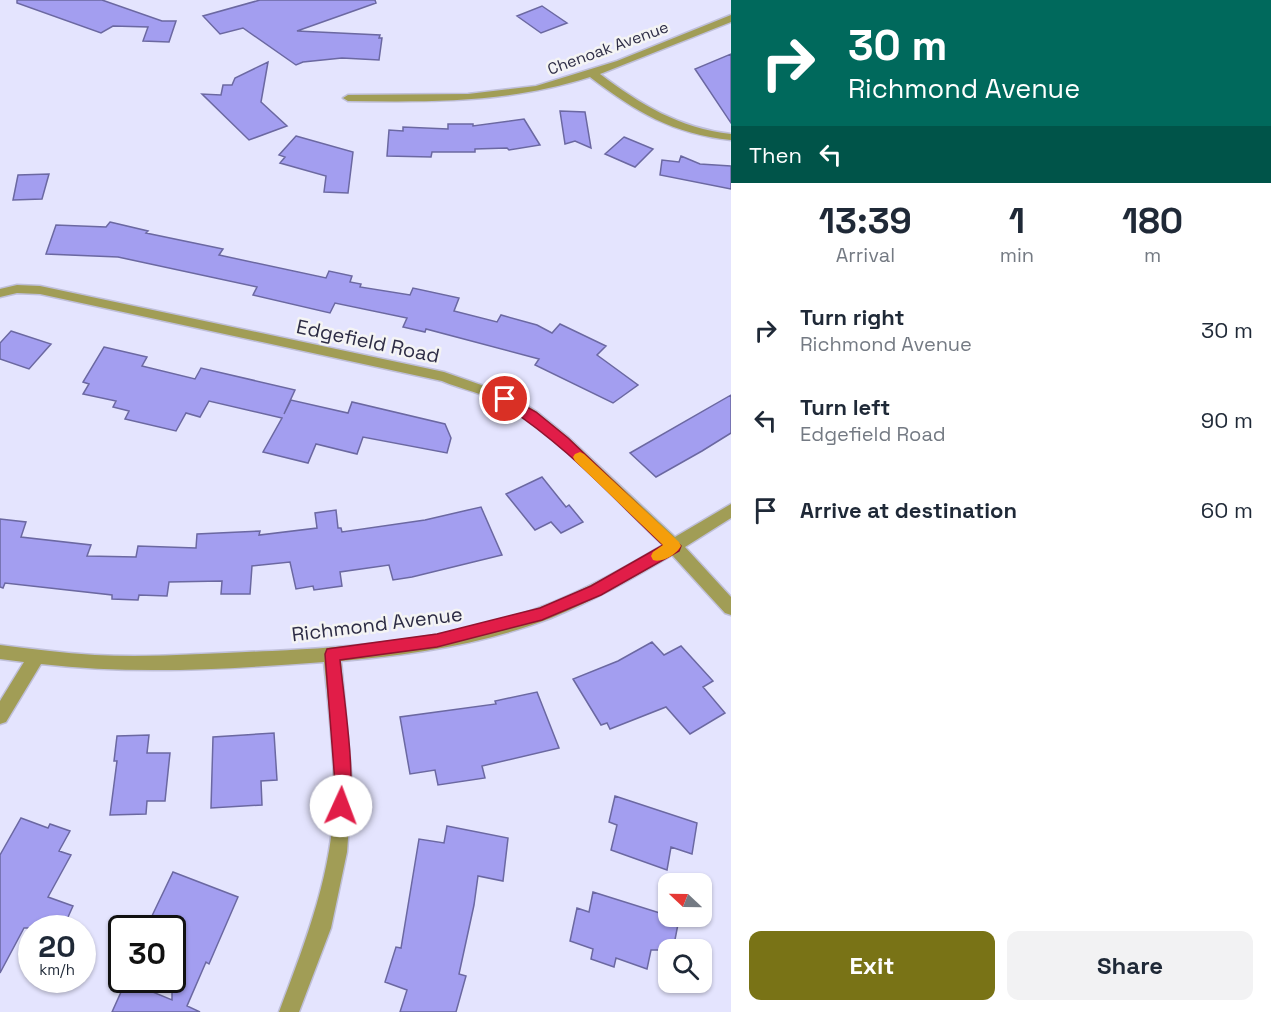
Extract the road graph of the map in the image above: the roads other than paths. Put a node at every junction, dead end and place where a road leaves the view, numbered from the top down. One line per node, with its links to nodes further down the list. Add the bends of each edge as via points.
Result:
1 (731, 18): 2 (street, Chenoak Avenue)
2 (591, 73): 3 (street, Chenoak Avenue, via 507,94); 4 (street, via 668,124 694,133)
3 (348, 98)
4 (731, 138)
5 (0, 292): 7 (street, Edgefield Road, via 40,291 444,377 475,387 505,399 548,429)
6 (731, 510): 7 (street, Richmond Avenue)
7 (674, 546): 8 (street, Edgefield Road); 10 (street, Richmond Avenue, via 596,591 542,614 437,640)
8 (731, 608)
9 (0, 652): 11 (street, Richmond Avenue)
10 (332, 654): 11 (street, Richmond Avenue, via 159,663); 13 (street, via 343,783 338,852 321,928)
11 (37, 656): 12 (street)
12 (0, 716)
13 (289, 1012)

